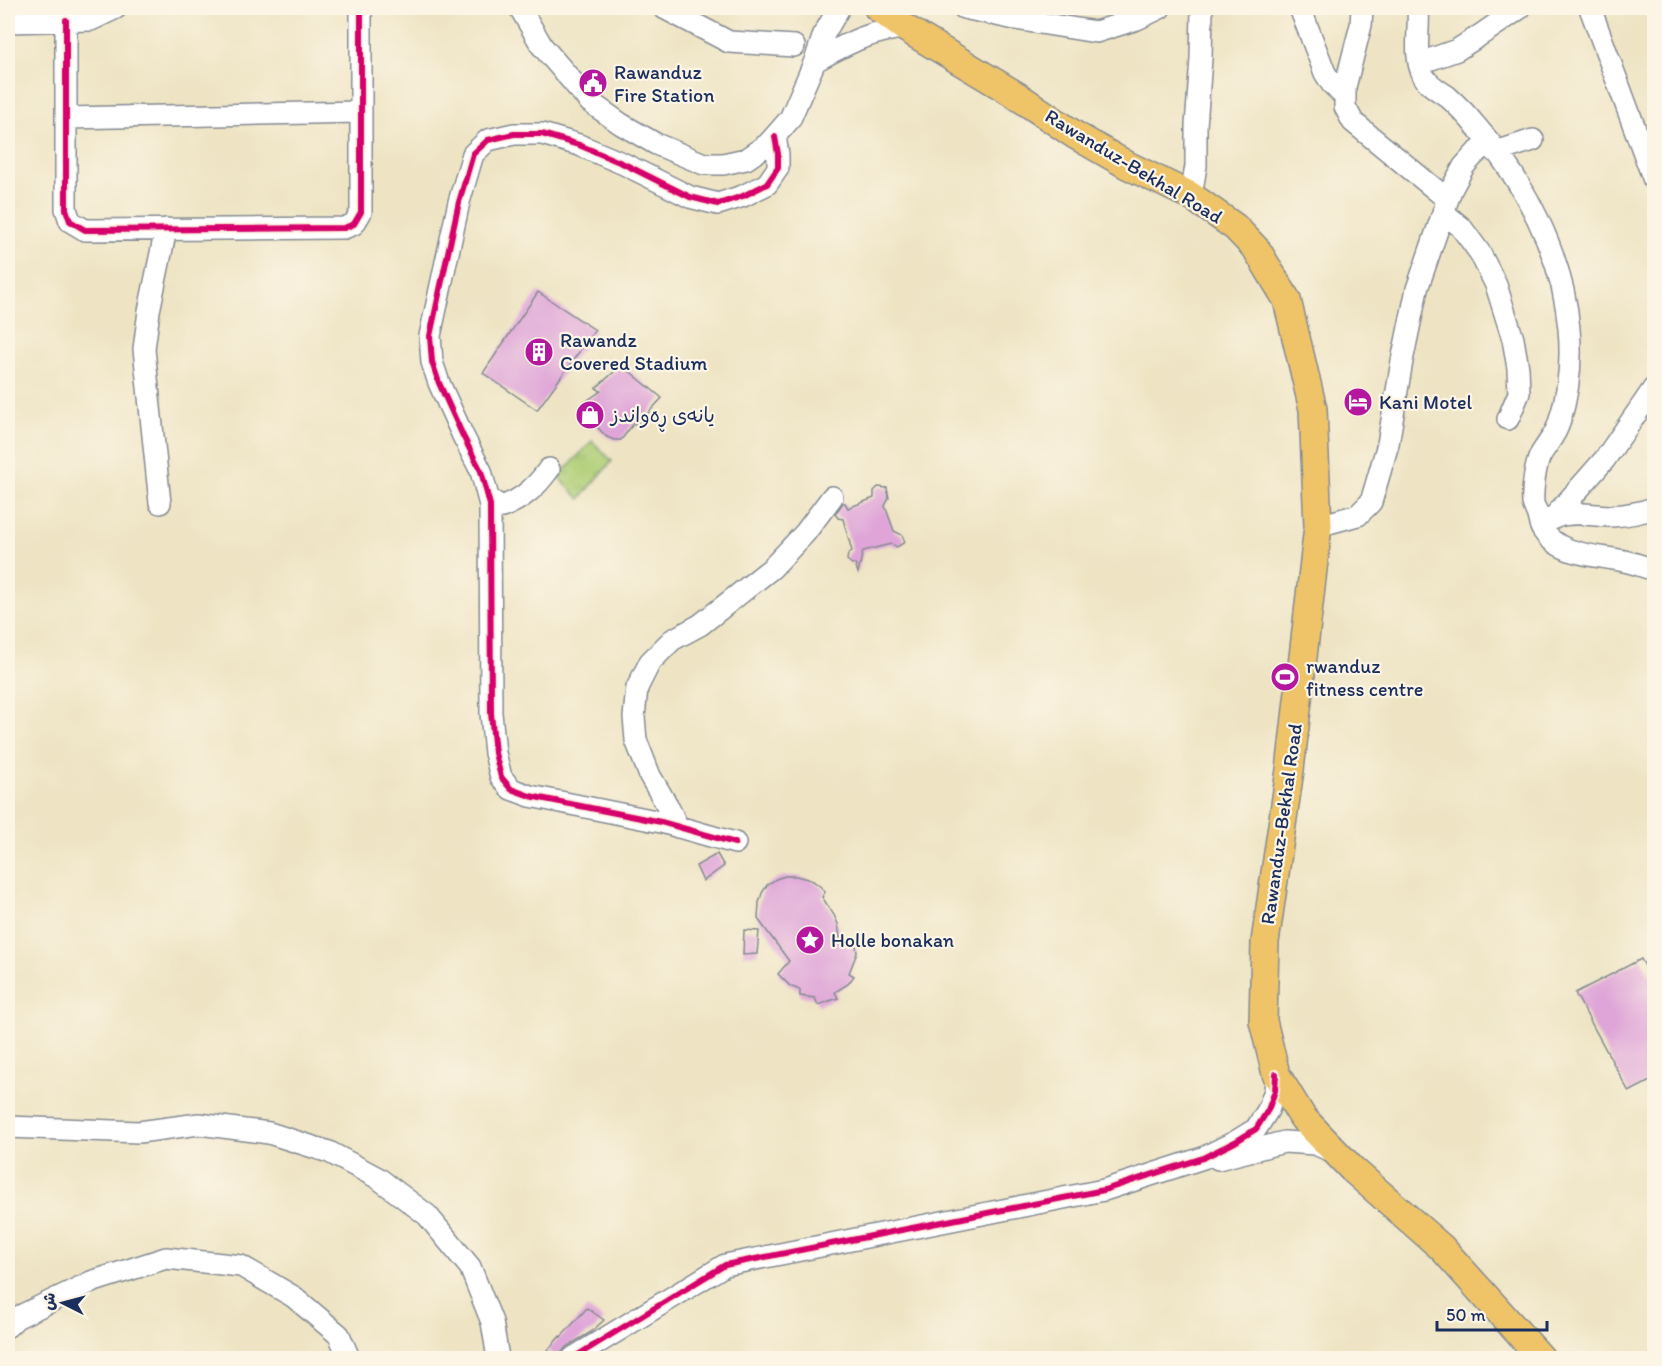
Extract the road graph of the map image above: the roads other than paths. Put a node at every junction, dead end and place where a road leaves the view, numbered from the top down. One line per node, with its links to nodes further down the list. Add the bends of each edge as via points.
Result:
1 (116, 8): 15 (street, via 91,20)
2 (362, 8): 22 (street)
3 (520, 8): 24 (street, via 542,46 590,102 656,144 704,164 723,164 746,159)
4 (664, 8): 18 (street, via 729,42)
5 (839, 8): 19 (street)
6 (878, 8): 17 (main road, Rawanduz-Bekhal Road)
7 (964, 8): 8 (street, via 1096,32 1137,20)
8 (1160, 8)
9 (1202, 8): 28 (street, via 1196,166)
10 (1300, 8): 21 (street, via 1325,73)
11 (1362, 8): 21 (street)
12 (1418, 8): 20 (street)
13 (1520, 8): 20 (street, via 1456,50)
14 (1590, 8): 27 (street)
15 (66, 20): 16 (street); 23 (street)
16 (8, 21)
17 (905, 28): 19 (street, via 863,37); 28 (main road, Rawanduz-Bekhal Road, via 1075,135)
18 (794, 46)
19 (815, 61): 24 (street, via 790,119)
20 (1420, 63): 26 (street, via 1424,77 1448,97)
21 (1345, 97): 29 (street, via 1345,107 1353,122)
22 (361, 112): 23 (street); 30 (street, via 361,212 354,224 344,228)
23 (66, 118): 30 (street, via 66,209 70,221 85,230)
24 (775, 137): 35 (street, via 778,168 767,184 718,204 690,197 624,164 542,134 514,134 488,140 473,154 430,336 439,383 481,471)
25 (1533, 140): 26 (street)
26 (1492, 147): 29 (street, via 1475,154 1464,166); 38 (street, via 1516,178 1547,239 1569,326 1567,396 1559,426 1539,457 1534,482 1533,504)
27 (1654, 180)
28 (1191, 196): 39 (main road, Rawanduz-Bekhal Road, via 1235,226 1257,250 1287,300 1313,409)
29 (1445, 205): 32 (street, via 1480,253 1496,285 1513,339 1519,393); 39 (street, via 1417,289 1388,444 1371,502 1358,515)
30 (166, 229): 36 (street, via 144,349)
31 (1654, 388): 38 (street, via 1605,459)
32 (1508, 419)
33 (549, 469): 35 (street, via 514,503 502,507)
34 (832, 497): 41 (street, via 772,568 700,625 672,640 650,662 637,688 636,740 650,776)
35 (489, 499): 41 (street, via 491,713 501,777 511,789 530,796)
36 (160, 503)
37 (1654, 508): 38 (street, via 1611,516 1582,514)
38 (1549, 522): 40 (street, via 1556,543 1575,552)
39 (1318, 526): 43 (main road, Rawanduz-Bekhal Road, via 1290,770 1265,942 1263,1021)
40 (1654, 570)
41 (678, 827): 42 (street)
42 (735, 843)
43 (1276, 1074): 45 (main road, Rawanduz-Bekhal Road, via 1303,1118); 46 (street, via 1275,1091 1256,1129)
44 (8, 1126): 49 (street, via 139,1132 198,1124 269,1133 328,1152 378,1178 427,1215 470,1266 492,1322)
45 (1337, 1154): 46 (street, via 1315,1144 1284,1142 1222,1159); 51 (main road, Rawanduz-Bekhal Road, via 1442,1248)
46 (1203, 1158): 50 (street, via 1104,1190 725,1266)
47 (8, 1326): 48 (street, via 16,1318 91,1282 166,1258 241,1266 294,1297 339,1335)
48 (350, 1359)
49 (498, 1359)
50 (573, 1359)
51 (1541, 1359)

